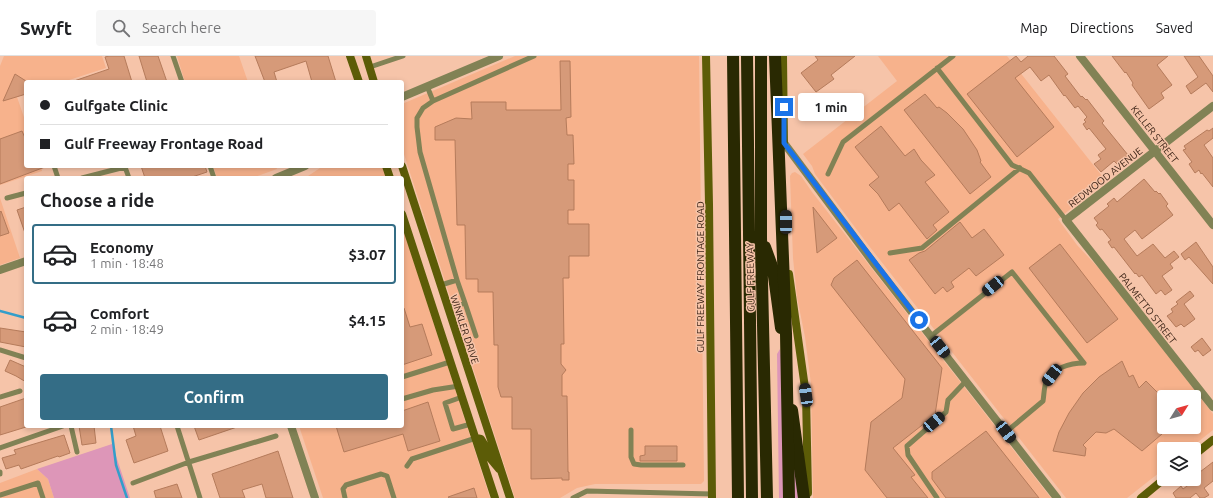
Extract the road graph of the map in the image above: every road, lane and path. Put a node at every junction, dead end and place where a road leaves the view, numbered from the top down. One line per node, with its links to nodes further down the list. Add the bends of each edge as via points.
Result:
1 (173, 56): 18 (lane)
2 (350, 56): 19 (main road)
3 (366, 56): 16 (main road)
4 (404, 56): 16 (lane)
5 (498, 56): 15 (street)
6 (534, 56): 23 (lane)
7 (706, 56): 87 (main road, GULF FREEWAY FRONTAGE ROAD)
8 (733, 56): 96 (highway, GULF FREEWAY)
9 (747, 56): 97 (highway, GULF FREEWAY)
10 (762, 56): 39 (highway, GULF FREEWAY)
11 (775, 56): 99 (highway, bridge, via 786,334)
12 (783, 56): 25 (main road)
13 (953, 56): 17 (lane)
14 (1080, 56): 26 (street, KELLER STREET)
15 (482, 59): 21 (street)
16 (370, 67): 20 (main road)
17 (937, 68): 30 (lane, via 1012,165); 31 (lane, via 843,142)
18 (181, 80)
19 (358, 80)
20 (373, 80)
21 (427, 86): 22 (street); 23 (lane)
22 (404, 95)
23 (433, 101): 45 (lane, via 423,108 417,118 420,152)
24 (1213, 106): 26 (street, REDWOOD AVENUE)
25 (784, 143): 50 (street); 101 (main road, via 790,283 806,395)
26 (1155, 151): 37 (street, REDWOOD AVENUE); 38 (street, KELLER STREET)
27 (118, 168): 32 (lane)
28 (300, 168): 33 (street)
29 (403, 168): 41 (main road, WINKLER DRIVE)
30 (1020, 168): 37 (lane, via 1029,173); 40 (lane, via 922,248)
31 (828, 174)
32 (89, 176)
33 (281, 176)
34 (24, 193): 35 (lane)
35 (7, 198)
36 (404, 220): 43 (main road)
37 (1066, 220): 63 (street, PALMETTO STREET)
38 (1213, 225)
39 (762, 238): 98 (highway, GULF FREEWAY); 100 (highway, via 774,269)
40 (890, 253)
41 (432, 260): 43 (main road); 46 (main road, WINKLER DRIVE)
42 (24, 262): 44 (street)
43 (418, 264): 53 (main road)
44 (0, 270)
45 (457, 280): 46 (lane); 47 (lane)
46 (440, 285): 48 (main road, WINKLER DRIVE)
47 (465, 303): 48 (lane); 49 (lane)
48 (448, 308): 54 (main road, WINKLER DRIVE)
49 (476, 336)
50 (931, 336): 57 (street); 70 (lane, via 1012,272 1084,363 1069,365 1052,375 1046,381 1043,402)
51 (0, 350): 52 (lane)
52 (24, 357)
53 (450, 362): 55 (main road); 56 (lane)
54 (468, 370): 55 (main road); 80 (main road, WINKLER DRIVE)
55 (454, 374): 58 (main road)
56 (404, 376)
57 (966, 381): 70 (street); 102 (lane, via 948,400 946,412 908,446 908,455)
58 (459, 386): 61 (main road); 62 (lane, via 432,390)
59 (20, 391): 60 (lane)
60 (0, 397)
61 (462, 397): 64 (main road); 64 (lane, via 445,403 453,429)
62 (404, 398)
63 (1213, 407)
64 (471, 424): 72 (main road)
65 (56, 428): 74 (lane)
66 (71, 428): 76 (lane)
67 (178, 428): 77 (lane)
68 (292, 428): 91 (street)
69 (631, 430): 78 (lane, via 631,457 634,464)
70 (1006, 432): 103 (street)
71 (276, 436): 77 (lane)
72 (476, 438): 79 (lane, via 412,459); 80 (main road, via 481,439 489,457); 94 (main road)
73 (1213, 440): 75 (main road)
74 (0, 448)
75 (1201, 449)
76 (77, 452)
77 (189, 462): 81 (lane); 90 (lane)
78 (683, 465)
79 (407, 466)
80 (502, 473): 88 (main road, WINKLER DRIVE)
81 (133, 483)
82 (1157, 485): 104 (main road)
83 (0, 495): 89 (lane, via 38,483)
84 (615, 495): 85 (lane); 95 (lane, via 587,491)
85 (646, 495): 86 (lane)
86 (662, 496): 87 (lane)
87 (712, 496)
88 (508, 497)
89 (43, 498)
90 (200, 498)
91 (315, 498)
92 (345, 498): 93 (lane, via 343,490 346,485 381,474 387,476)
93 (394, 498)
94 (495, 498)
95 (573, 498)
96 (738, 498)
97 (752, 498)
98 (767, 498)
99 (789, 498)
100 (804, 498)
101 (808, 498)
102 (937, 498)
103 (1057, 498)
104 (1141, 498)

